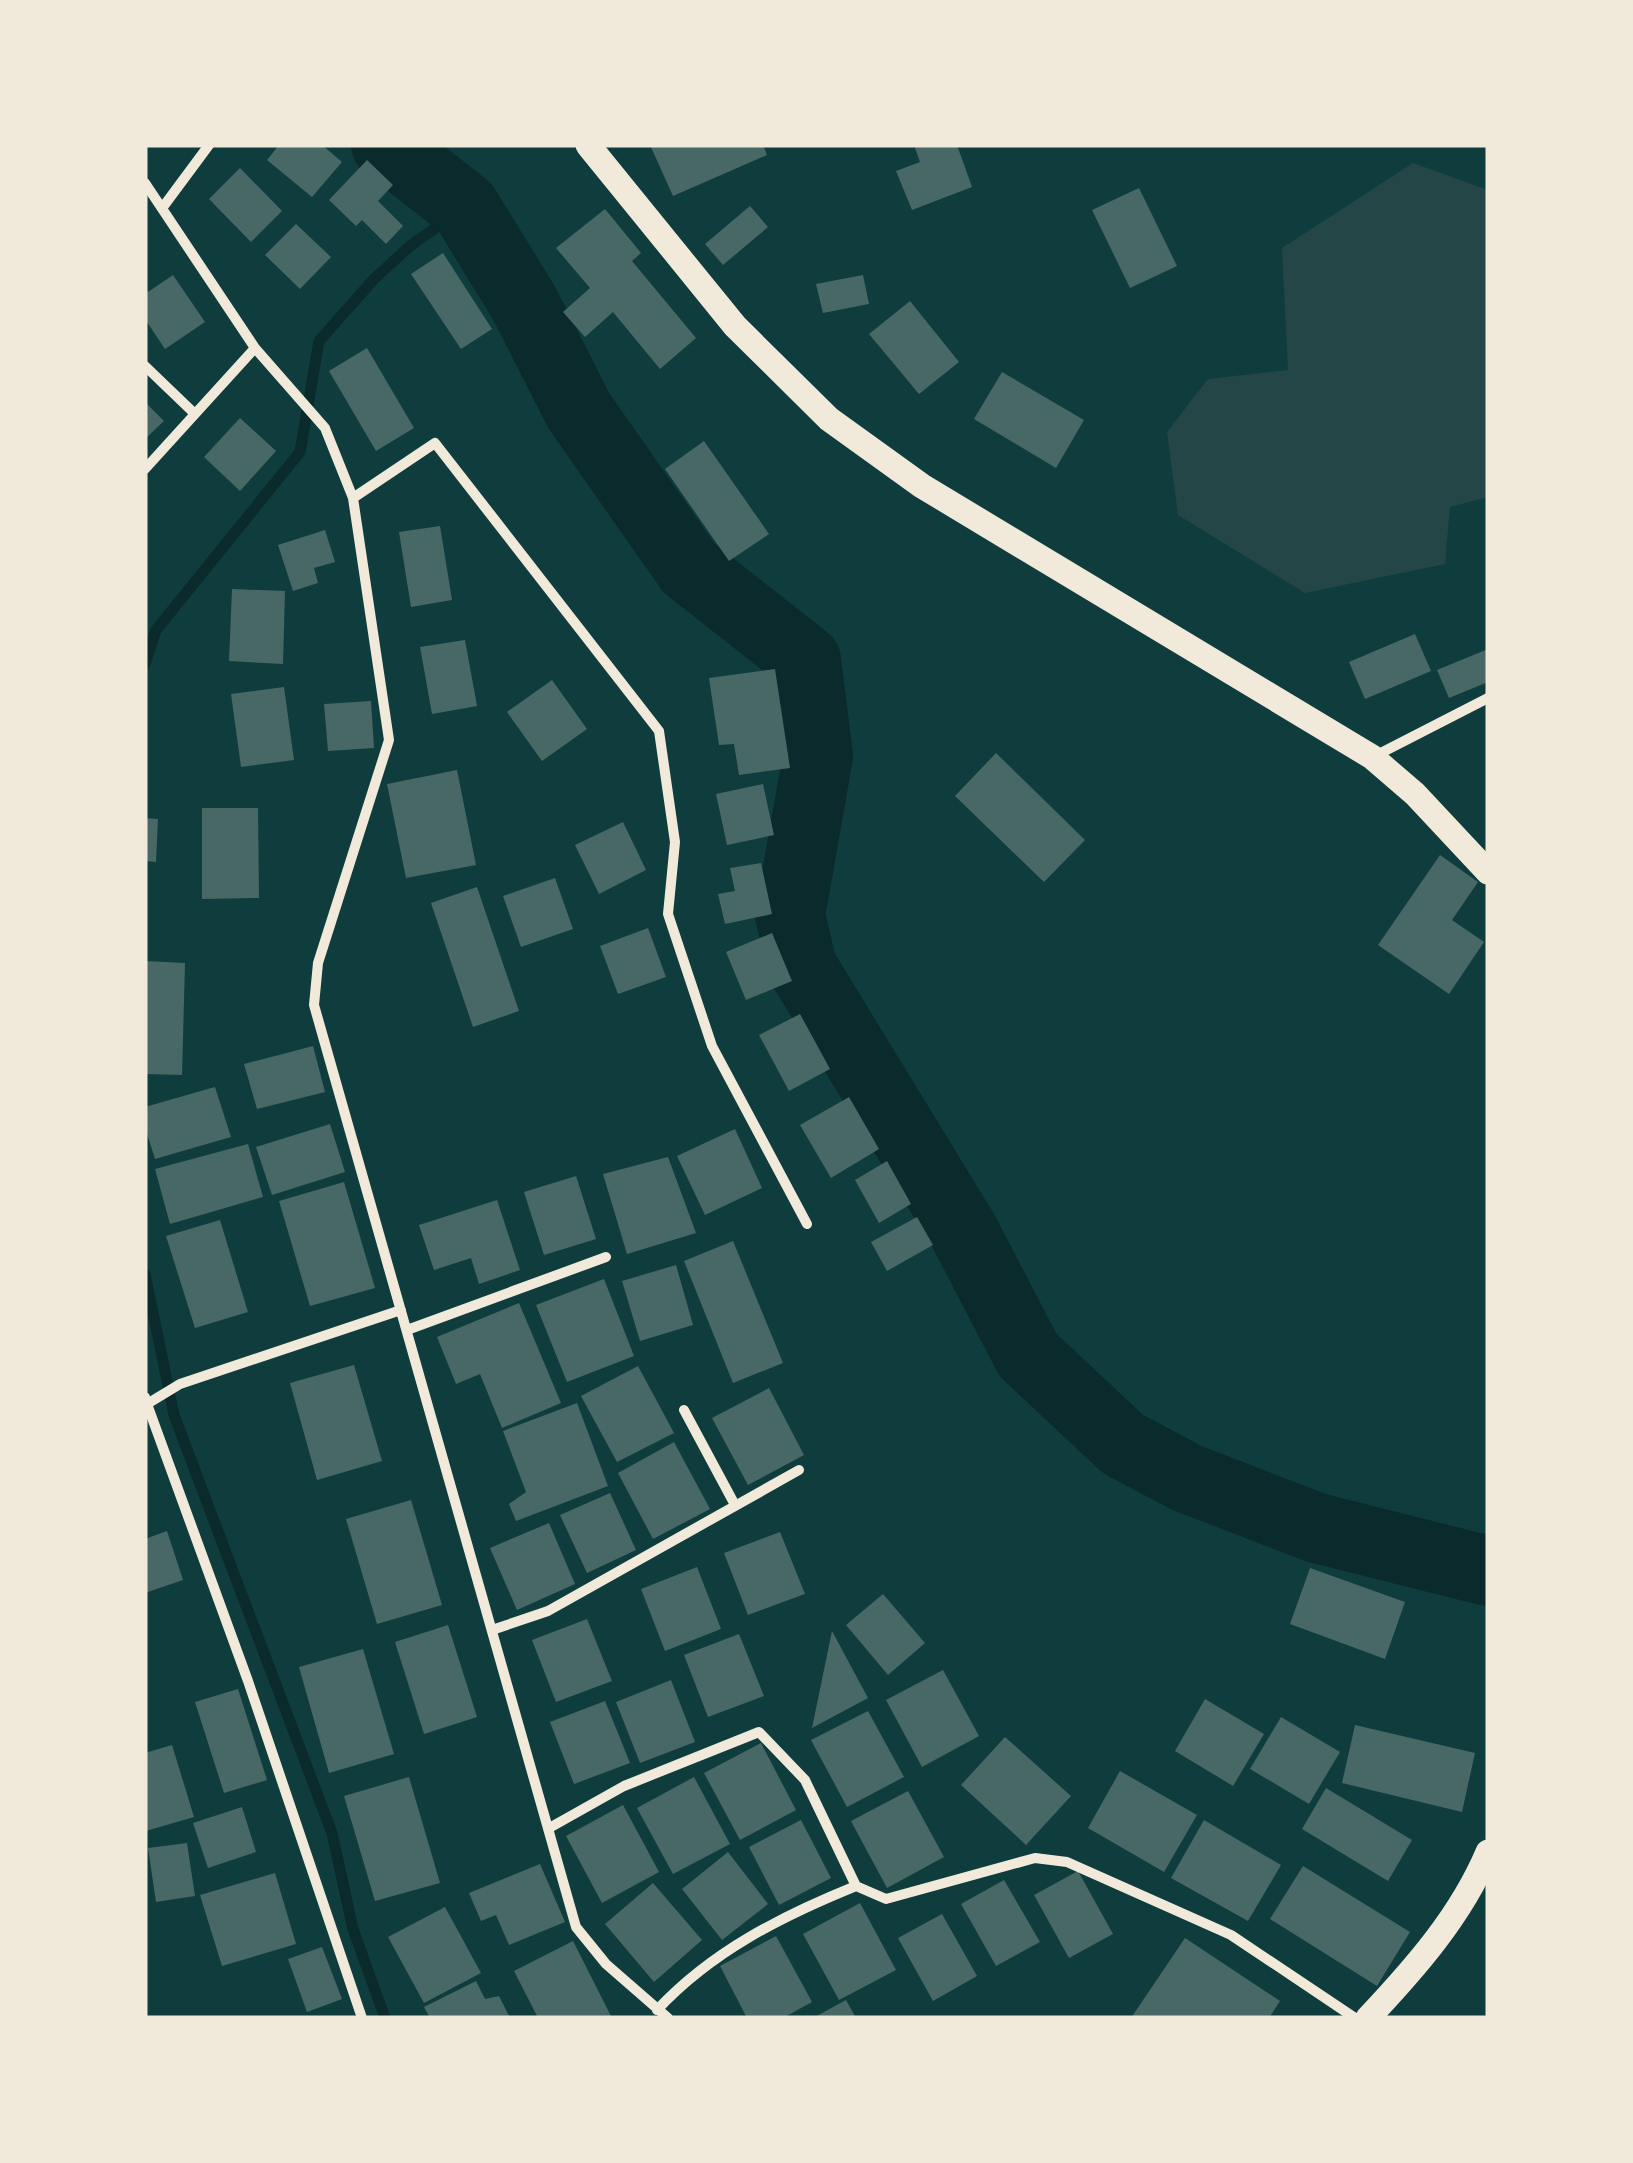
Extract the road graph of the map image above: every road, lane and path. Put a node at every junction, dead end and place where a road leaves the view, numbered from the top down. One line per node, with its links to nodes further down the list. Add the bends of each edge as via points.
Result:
1 (209, 145): 4 (street)
2 (588, 145): 11 (main road, via 734,326 829,419 922,486)
3 (145, 183): 4 (street)
4 (163, 208): 5 (street)
5 (255, 348): 7 (street); 9 (street, via 320,421)
6 (145, 366): 7 (street)
7 (195, 414): 8 (street)
8 (145, 469)
9 (353, 498): 13 (street, via 435,443 658,730 676,842 668,914 712,1046); 15 (street, via 389,740 318,963 314,1004)
10 (1488, 698): 11 (street)
11 (1372, 757): 12 (main road)
12 (1488, 872)
13 (807, 1224)
14 (606, 1257): 16 (street)
15 (400, 1310): 16 (street); 17 (street)
16 (407, 1330): 21 (street)
17 (146, 1401): 26 (street)
18 (684, 1410): 20 (street)
19 (798, 1470): 20 (street)
20 (735, 1505): 21 (street, via 548,1610)
21 (495, 1629): 22 (street)
22 (551, 1827): 24 (street, via 624,1786 758,1732 805,1780); 25 (street, via 576,1926)
23 (1488, 1852): 29 (main road, via 1474,1885 1419,1963)
24 (856, 1886): 25 (street, via 783,1916 690,1975); 28 (street, via 886,1899 1035,1858 1066,1862 1232,1934)
25 (657, 2010): 27 (street)
26 (362, 2018)
27 (668, 2018)
28 (1355, 2018)
29 (1368, 2018)

